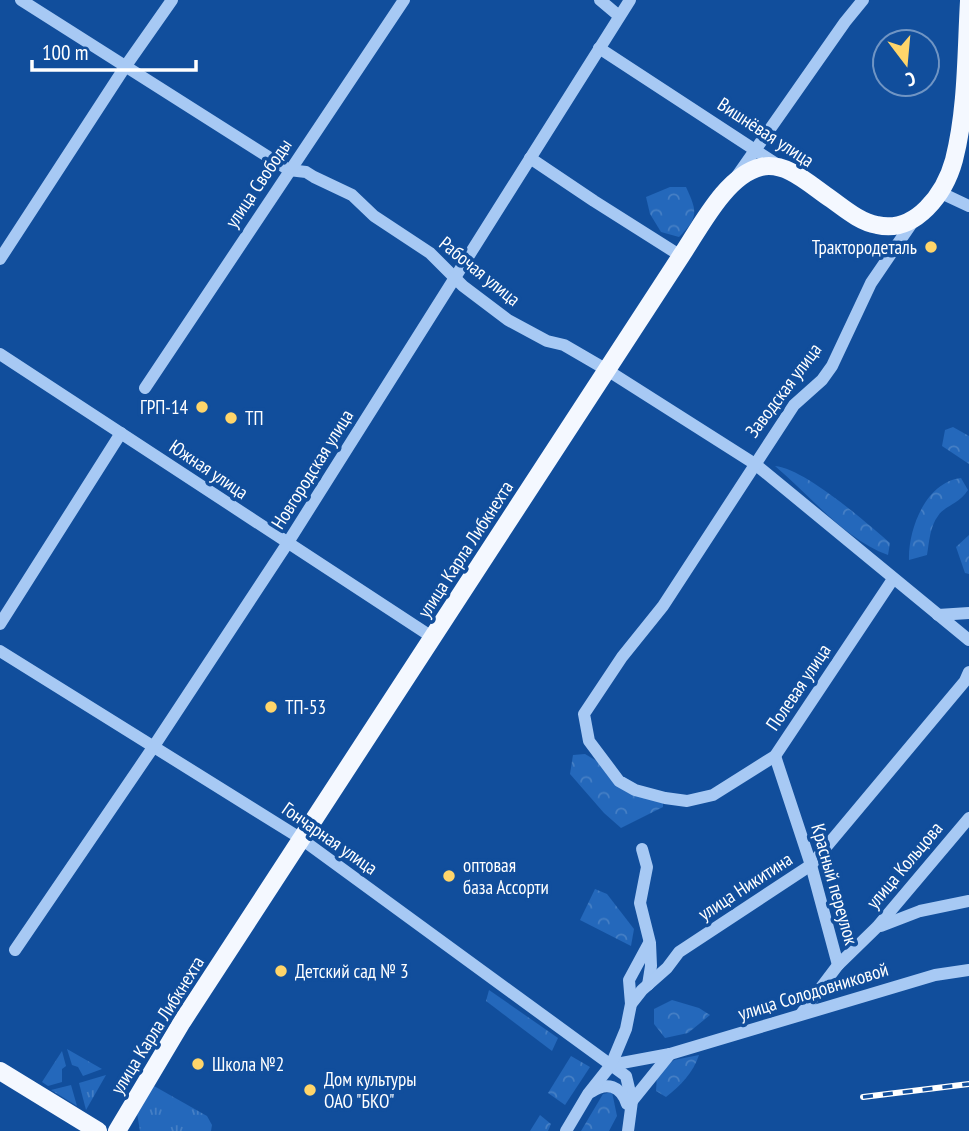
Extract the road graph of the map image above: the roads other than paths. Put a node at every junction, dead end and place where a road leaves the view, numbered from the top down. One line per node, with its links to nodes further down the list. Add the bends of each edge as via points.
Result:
1 (21, 0): 10 (street, Рабочая улица)
2 (172, 0): 10 (street)
3 (404, 0): 14 (street, улица Свободы)
4 (600, 0): 8 (street)
5 (630, 0): 8 (street, Новгородская улица)
6 (863, 0): 11 (street, улица Карла Либкнехта)
7 (969, 1): 16 (main road, Заводская улица, via 958,137 950,172)
8 (619, 16): 9 (street, Новгородская улица)
9 (599, 48): 11 (street, Вишнёвая улица); 12 (street, Новгородская улица)
10 (125, 67): 14 (street, Рабочая улица); 20 (street)
11 (755, 150): 13 (street, Вишнёвая улица); 15 (street, улица Карла Либкнехта)
12 (530, 158): 19 (street); 21 (street, Новгородская улица)
13 (785, 169): 15 (main road, via 761,167); 18 (main road, Вишнёвая улица, via 866,222 897,226)
14 (289, 170): 21 (street, Рабочая улица, via 306,172 352,195 374,216 429,253); 24 (street, улица Свободы)
15 (731, 185): 19 (main road, улица Карла Либкнехта)
16 (939, 192): 17 (street); 18 (main road, Заводская улица)
17 (969, 206)
18 (916, 217): 26 (street, Заводская улица, via 871,283 832,366 794,405)
19 (681, 256): 23 (main road, улица Карла Либкнехта)
20 (0, 259)
21 (454, 278): 23 (street, Рабочая улица, via 509,320); 27 (street, Новгородская улица)
22 (0, 354): 25 (street, Южная улица)
23 (607, 370): 26 (street, Рабочая улица); 32 (main road, улица Карла Либкнехта)
24 (145, 388)
25 (121, 433): 27 (street, Южная улица); 31 (street)
26 (755, 464): 28 (street, Рабочая улица); 38 (street, Заводская улица, via 663,606 584,714 589,741 619,781 635,790 687,801)
27 (287, 544): 32 (street, Южная улица); 36 (street, Новгородская улица)
28 (893, 579): 30 (street, Рабочая улица); 37 (street, Полевая улица)
29 (969, 613): 30 (street)
30 (938, 615): 33 (street, Рабочая улица)
31 (0, 624)
32 (432, 637): 40 (main road, улица Карла Либкнехта)
33 (969, 640)
34 (0, 650): 36 (street, Гончарная улица)
35 (968, 678): 42 (street, улица Никитина)
36 (154, 746): 40 (street, Гончарная улица); 46 (street, Новгородская улица)
37 (775, 756): 38 (street, Полевая улица); 42 (street, Красный переулок)
38 (713, 795)
39 (969, 818): 44 (street, улица Кольцова)
40 (300, 838): 53 (street, Гончарная улица); 59 (main road, улица Карла Либкнехта)
41 (642, 849): 45 (street, via 647,867 640,903)
42 (811, 865): 47 (street, Красный переулок); 49 (street, улица Никитина, via 679,952)
43 (969, 901): 44 (street, via 920,911)
44 (877, 927): 47 (street, улица Кольцова)
45 (650, 943): 49 (street); 50 (street, via 629,980)
46 (15, 950)
47 (838, 965): 51 (street, Красный переулок)
48 (969, 970): 51 (street, улица Солодовниковой, via 934,975)
49 (648, 985): 50 (street, улица Никитина)
50 (631, 1003): 53 (street, улица Никитина)
51 (801, 1015): 52 (street, улица Солодовниковой)
52 (670, 1054): 53 (street, улица Солодовниковой); 56 (street)
53 (611, 1065): 55 (street, улица Никитина); 56 (street, Гончарная улица, via 626,1076)
54 (0, 1071): 58 (main road)
55 (588, 1094): 57 (street, via 607,1085 617,1088 624,1094); 60 (street, улица Никитина)
56 (632, 1101): 57 (street)
57 (629, 1128)
58 (98, 1131)
59 (117, 1131)
60 (566, 1131)

